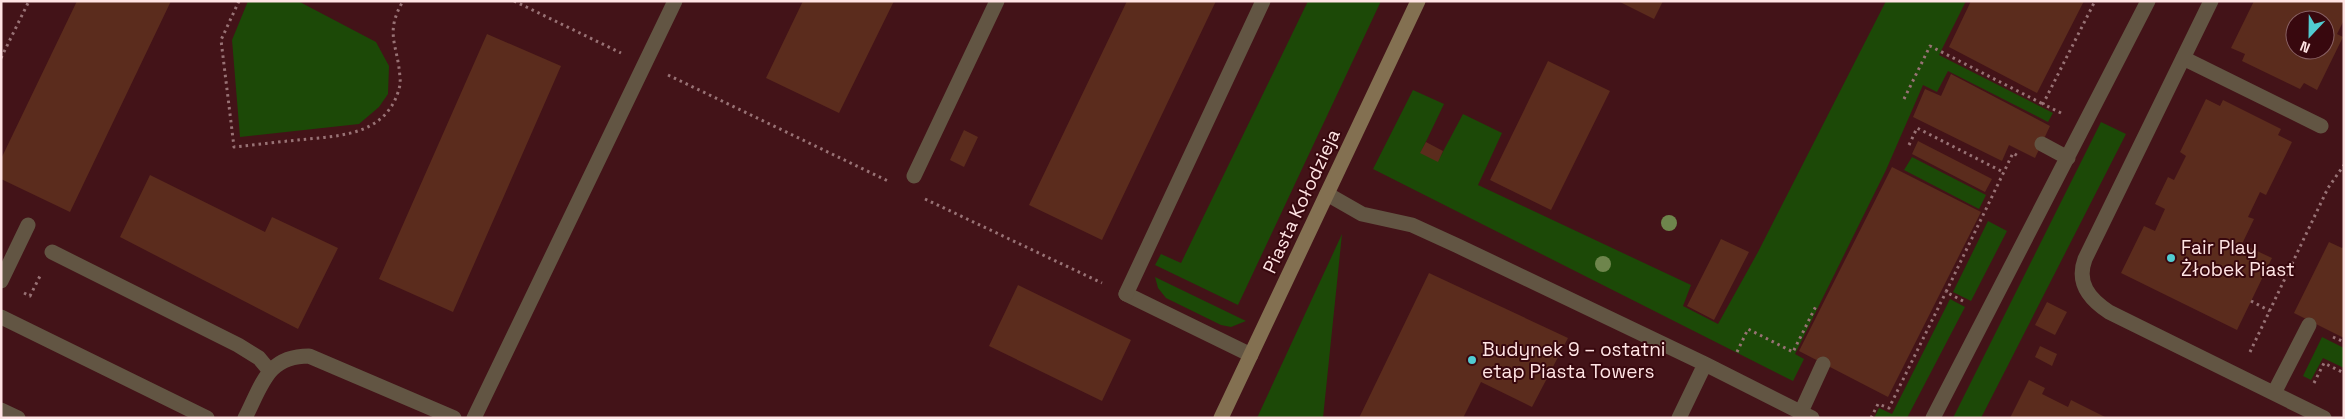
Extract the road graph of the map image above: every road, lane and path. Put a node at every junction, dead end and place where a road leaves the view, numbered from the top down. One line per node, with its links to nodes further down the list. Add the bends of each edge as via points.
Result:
1 (29, 1): 13 (path)
2 (239, 1): 3 (path, via 221,40 234,147 351,134 375,124 390,109 398,94 400,72 392,34 395,15)
3 (404, 1)
4 (514, 1): 12 (path)
5 (674, 1): 48 (street)
6 (997, 1): 23 (street)
7 (1263, 1): 36 (street, via 1126,294)
8 (1418, 1): 24 (street, Piasta Kołodzieja)
9 (2095, 1): 16 (path)
10 (2148, 1): 20 (street)
11 (2211, 1): 14 (street)
12 (625, 55)
13 (1, 58)
14 (2183, 58): 17 (street); 41 (street, via 2085,259 2083,284 2088,295 2109,312)
15 (1904, 99): 16 (path, via 1930,46)
16 (2043, 104): 19 (path, via 2065,114)
17 (2321, 126)
18 (1909, 144): 22 (path, via 1917,128)
19 (2045, 146): 20 (street); 22 (path, via 2037,167 2013,153)
20 (2068, 158): 52 (street)
21 (2344, 165): 32 (path, via 2332,181)
22 (2003, 172): 28 (path)
23 (914, 176)
24 (1327, 194): 36 (street, Piasta Kołodzieja); 38 (street, via 1362,214 1412,226)
25 (28, 225): 27 (street)
26 (52, 252): 40 (street, via 238,344 259,358)
27 (1, 280)
28 (1946, 292): 31 (path); 51 (path, via 1889,408 1878,404)
29 (2251, 301): 32 (path)
30 (1817, 304): 35 (path, via 1793,352 1748,329)
31 (1971, 305)
32 (2270, 311): 37 (path)
33 (1, 317): 45 (street)
34 (2308, 325): 41 (street)
35 (1736, 353)
36 (1251, 355): 49 (street, Piasta Kołodzieja)
37 (2249, 355)
38 (1705, 364): 43 (street); 50 (street)
39 (1823, 364): 43 (street)
40 (269, 370): 46 (street); 47 (street, via 294,356 309,356)
41 (2274, 393): 53 (street)
42 (1, 410): 44 (street)
43 (1806, 415)
44 (18, 418)
45 (207, 418)
46 (245, 418)
47 (454, 418)
48 (474, 418)
49 (1221, 418)
50 (1679, 418)
51 (1872, 418)
52 (1933, 418)
53 (2324, 418)

